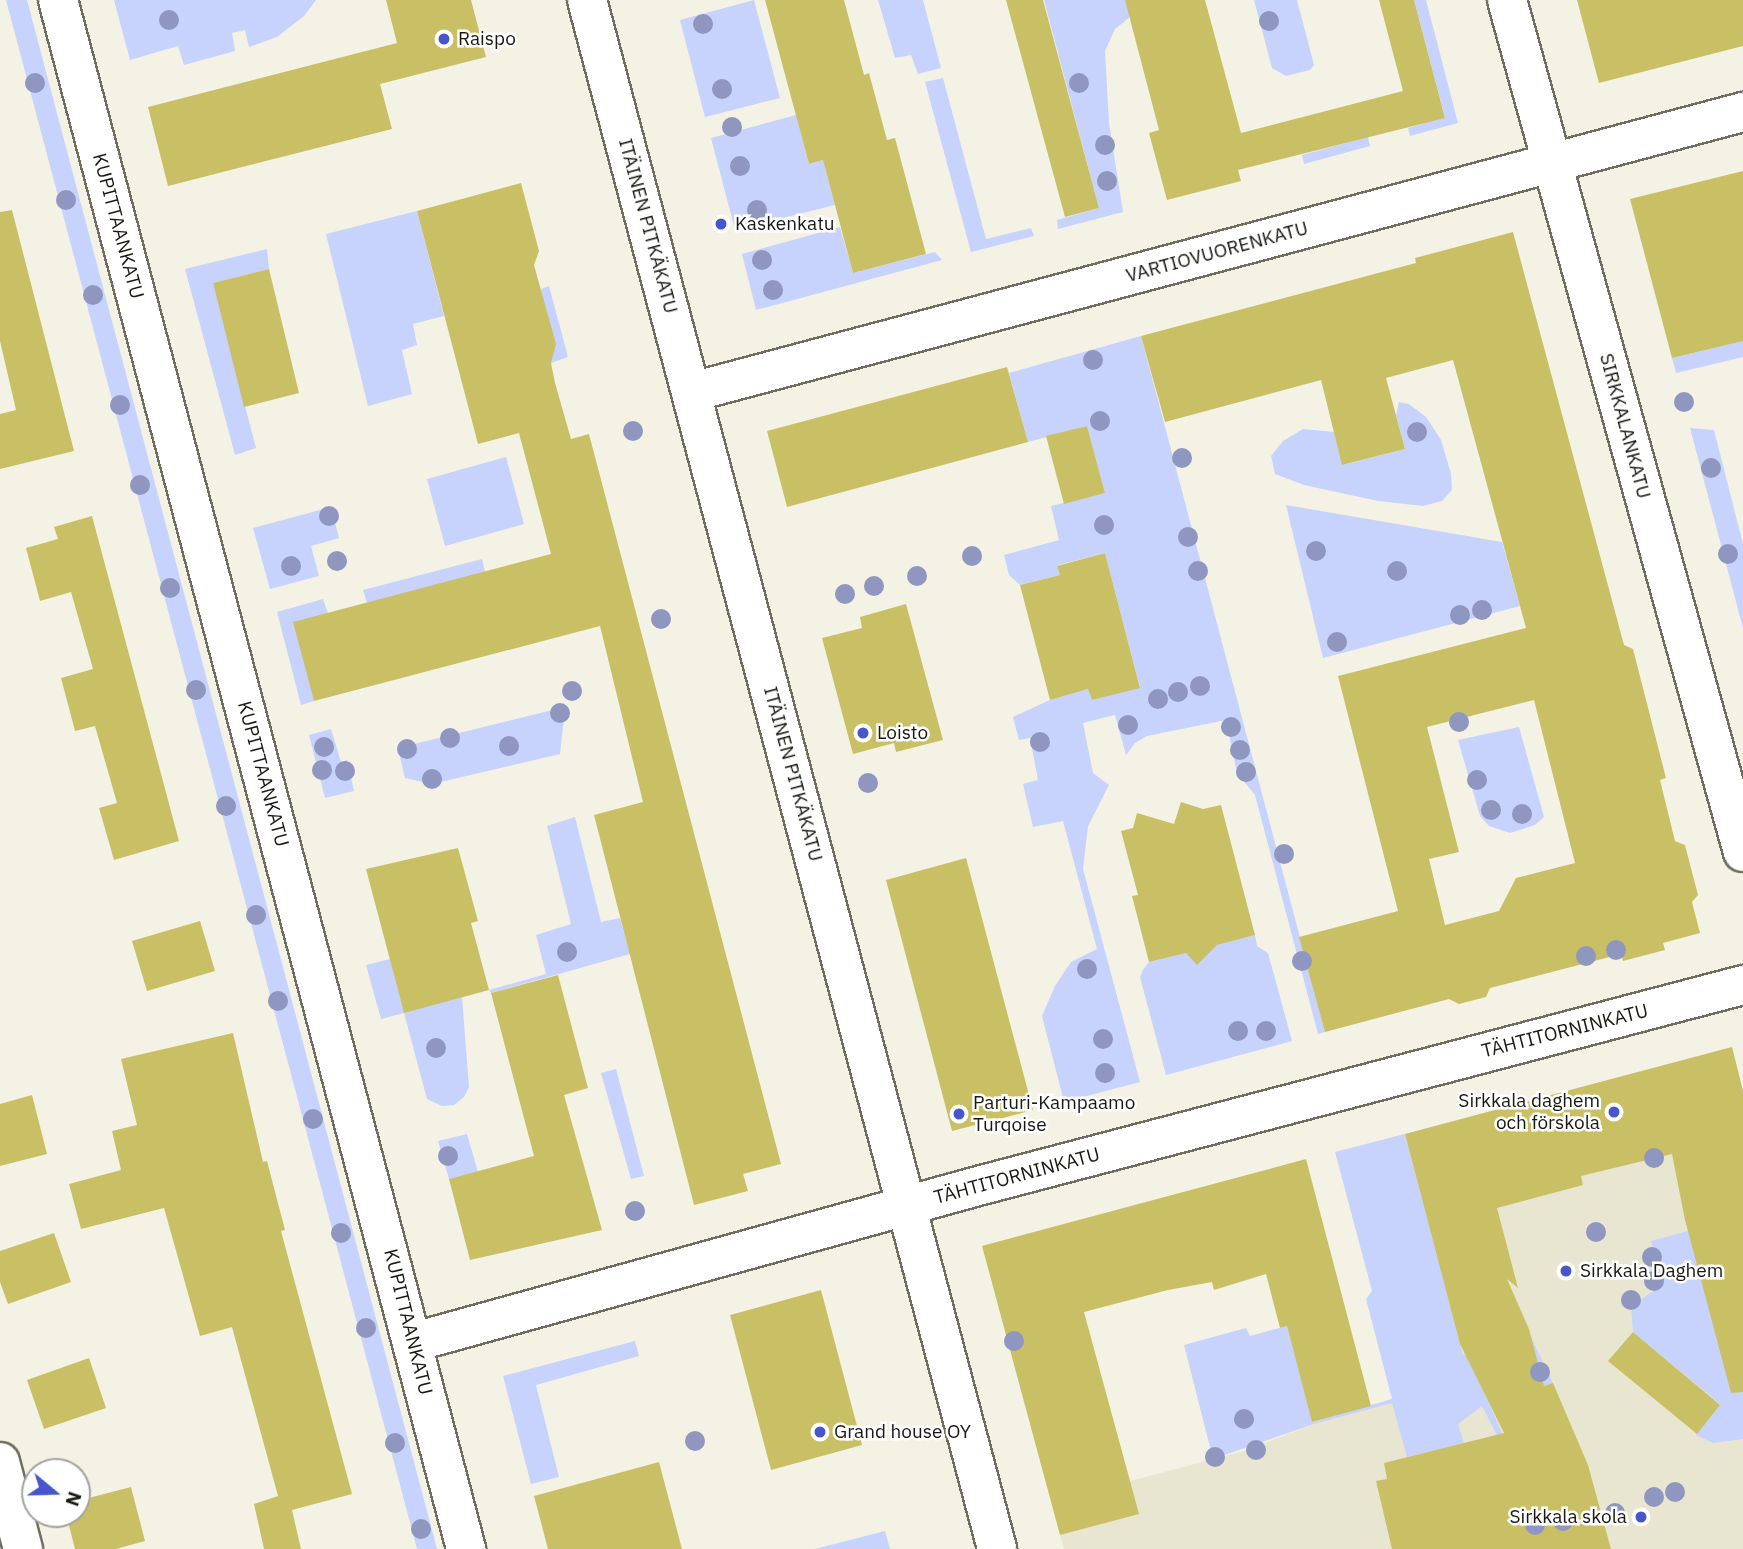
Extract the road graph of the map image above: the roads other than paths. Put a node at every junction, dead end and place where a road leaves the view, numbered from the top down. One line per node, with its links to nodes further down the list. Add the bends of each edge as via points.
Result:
1 (58, 0): 10 (street, KUPITTAANKATU)
2 (587, 0): 6 (street, ITÄINEN PITKÄKATU)
3 (1507, 0): 5 (street, SIRKKALANKATU)
4 (1743, 112): 5 (street, VARTIOVUORENKATU)
5 (1553, 164): 6 (street, VARTIOVUORENKATU); 7 (street, SIRKKALANKATU)
6 (692, 392): 9 (street, ITÄINEN PITKÄKATU)
7 (1743, 852)
8 (1743, 985): 9 (street, TÄHTITORNINKATU)
9 (907, 1206): 10 (street, TÄHTITORNINKATU); 14 (street, ITÄINEN PITKÄKATU)
10 (414, 1342): 13 (street, KUPITTAANKATU)
11 (0, 1462): 12 (street)
12 (23, 1549)
13 (466, 1549)
14 (997, 1549)

